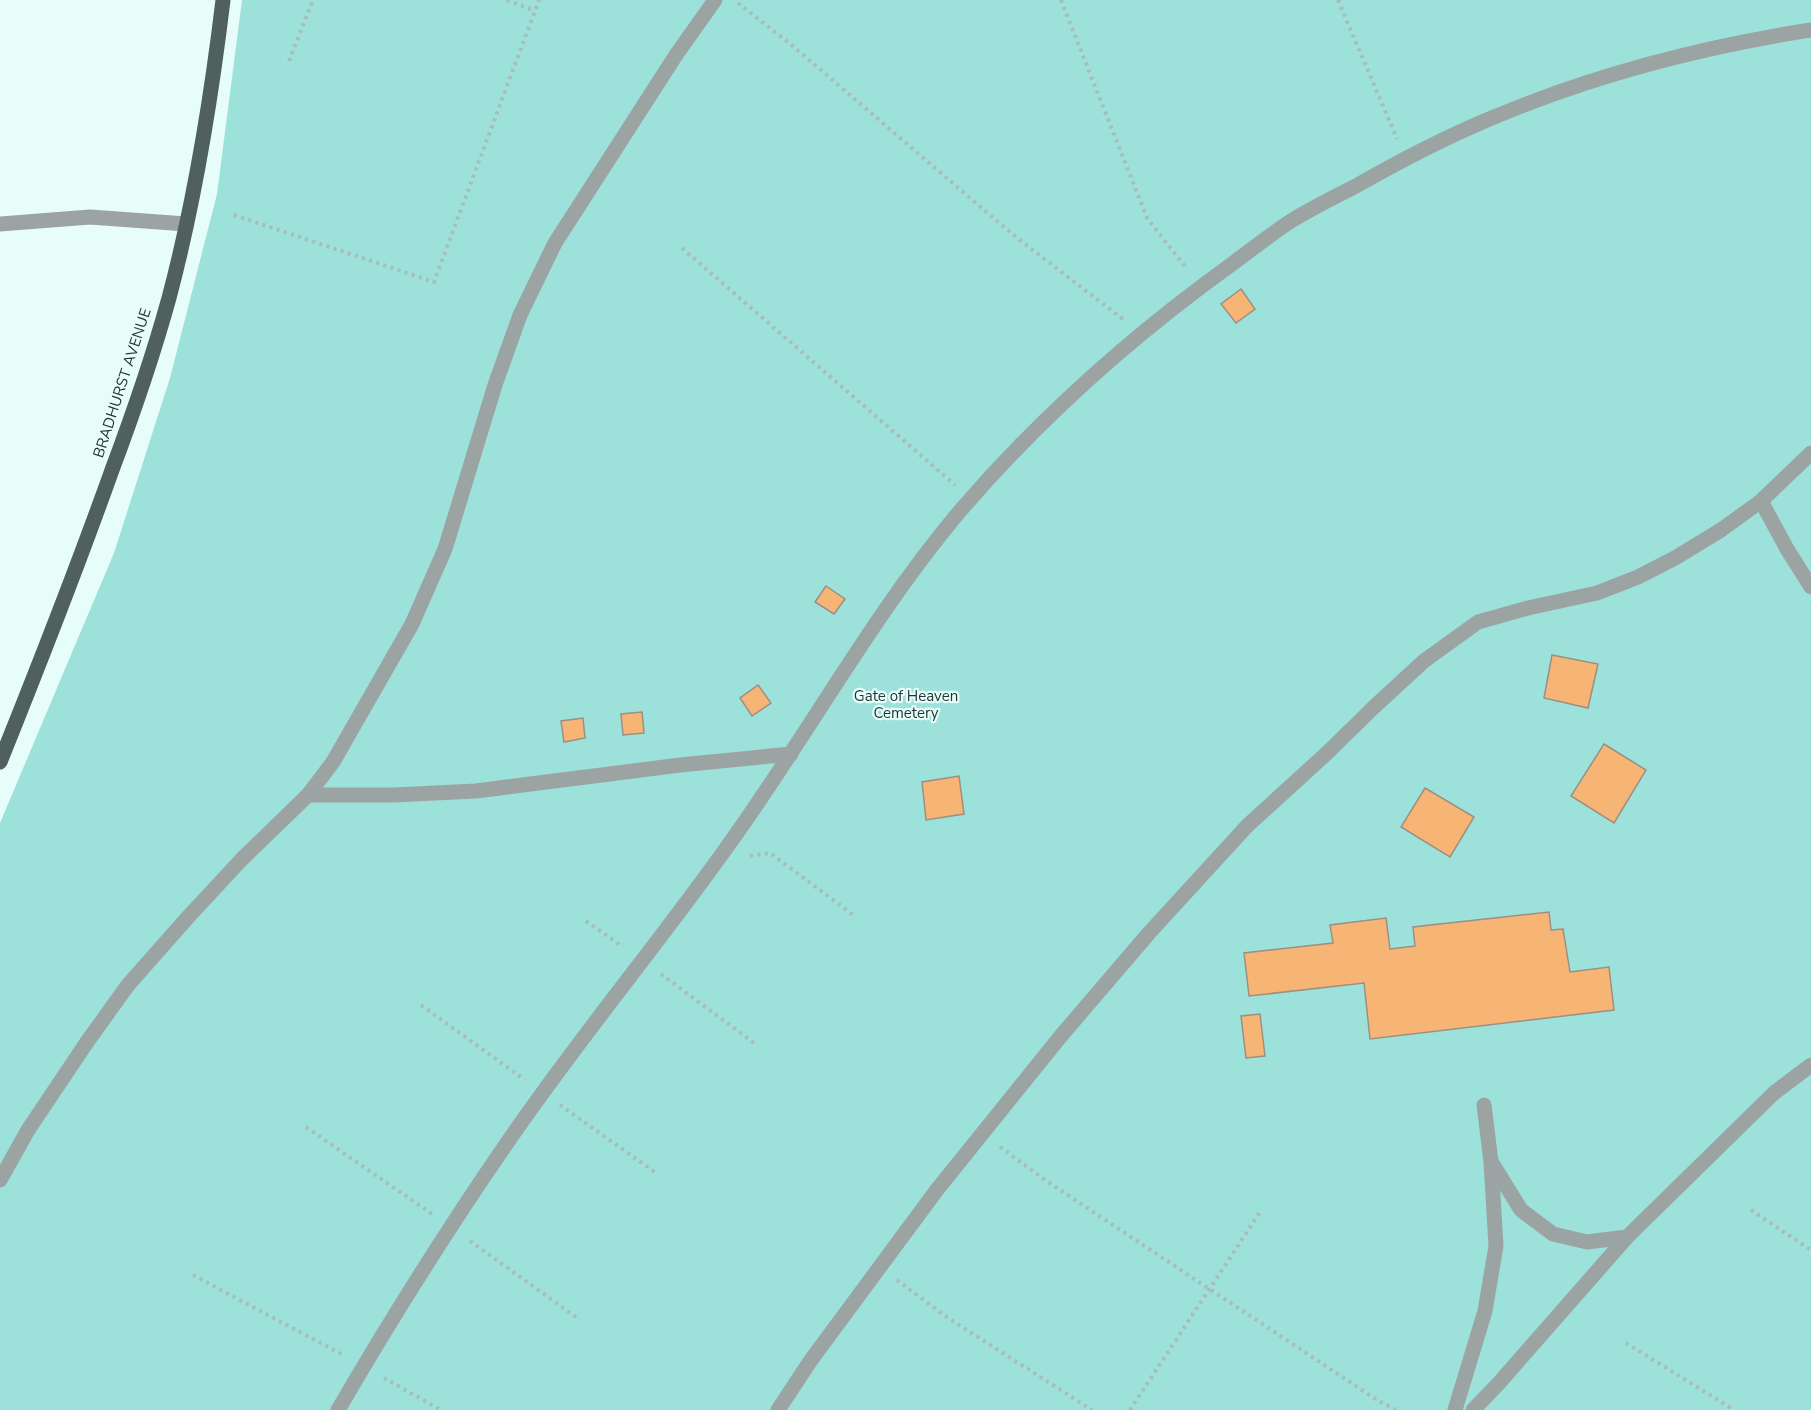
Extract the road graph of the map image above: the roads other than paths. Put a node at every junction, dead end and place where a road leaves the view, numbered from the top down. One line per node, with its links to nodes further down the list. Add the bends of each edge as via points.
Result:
1 (223, 0): 5 (main road, BRADHURST AVENUE, via 212,88)
2 (715, 0): 11 (lane, via 555,243 520,315 445,549 417,613 333,762)
3 (1811, 30): 9 (lane, via 1679,56 1579,85 1486,120 1293,220 1141,333 1021,443 898,590)
4 (0, 224): 5 (lane, via 90,217)
5 (186, 224): 10 (main road, BRADHURST AVENUE, via 168,299 131,417 89,537)
6 (1811, 453): 7 (lane)
7 (1761, 501): 8 (lane); 18 (lane, via 1721,530 1638,577 1597,593 1478,622 1424,661 1247,826 1127,959 936,1191)
8 (1811, 587)
9 (791, 754): 11 (lane, via 476,791); 17 (lane, via 507,1142 403,1300)
10 (0, 762)
11 (308, 795): 15 (lane, via 242,859 128,985 34,1120)
12 (1811, 1065): 16 (lane, via 1774,1093)
13 (1484, 1105): 14 (lane)
14 (1491, 1162): 16 (lane, via 1521,1210 1553,1234 1587,1242); 19 (lane, via 1496,1246 1485,1311)
15 (0, 1180)
16 (1627, 1237): 20 (lane)
17 (338, 1410)
18 (778, 1410)
19 (1455, 1410)
20 (1473, 1410)

